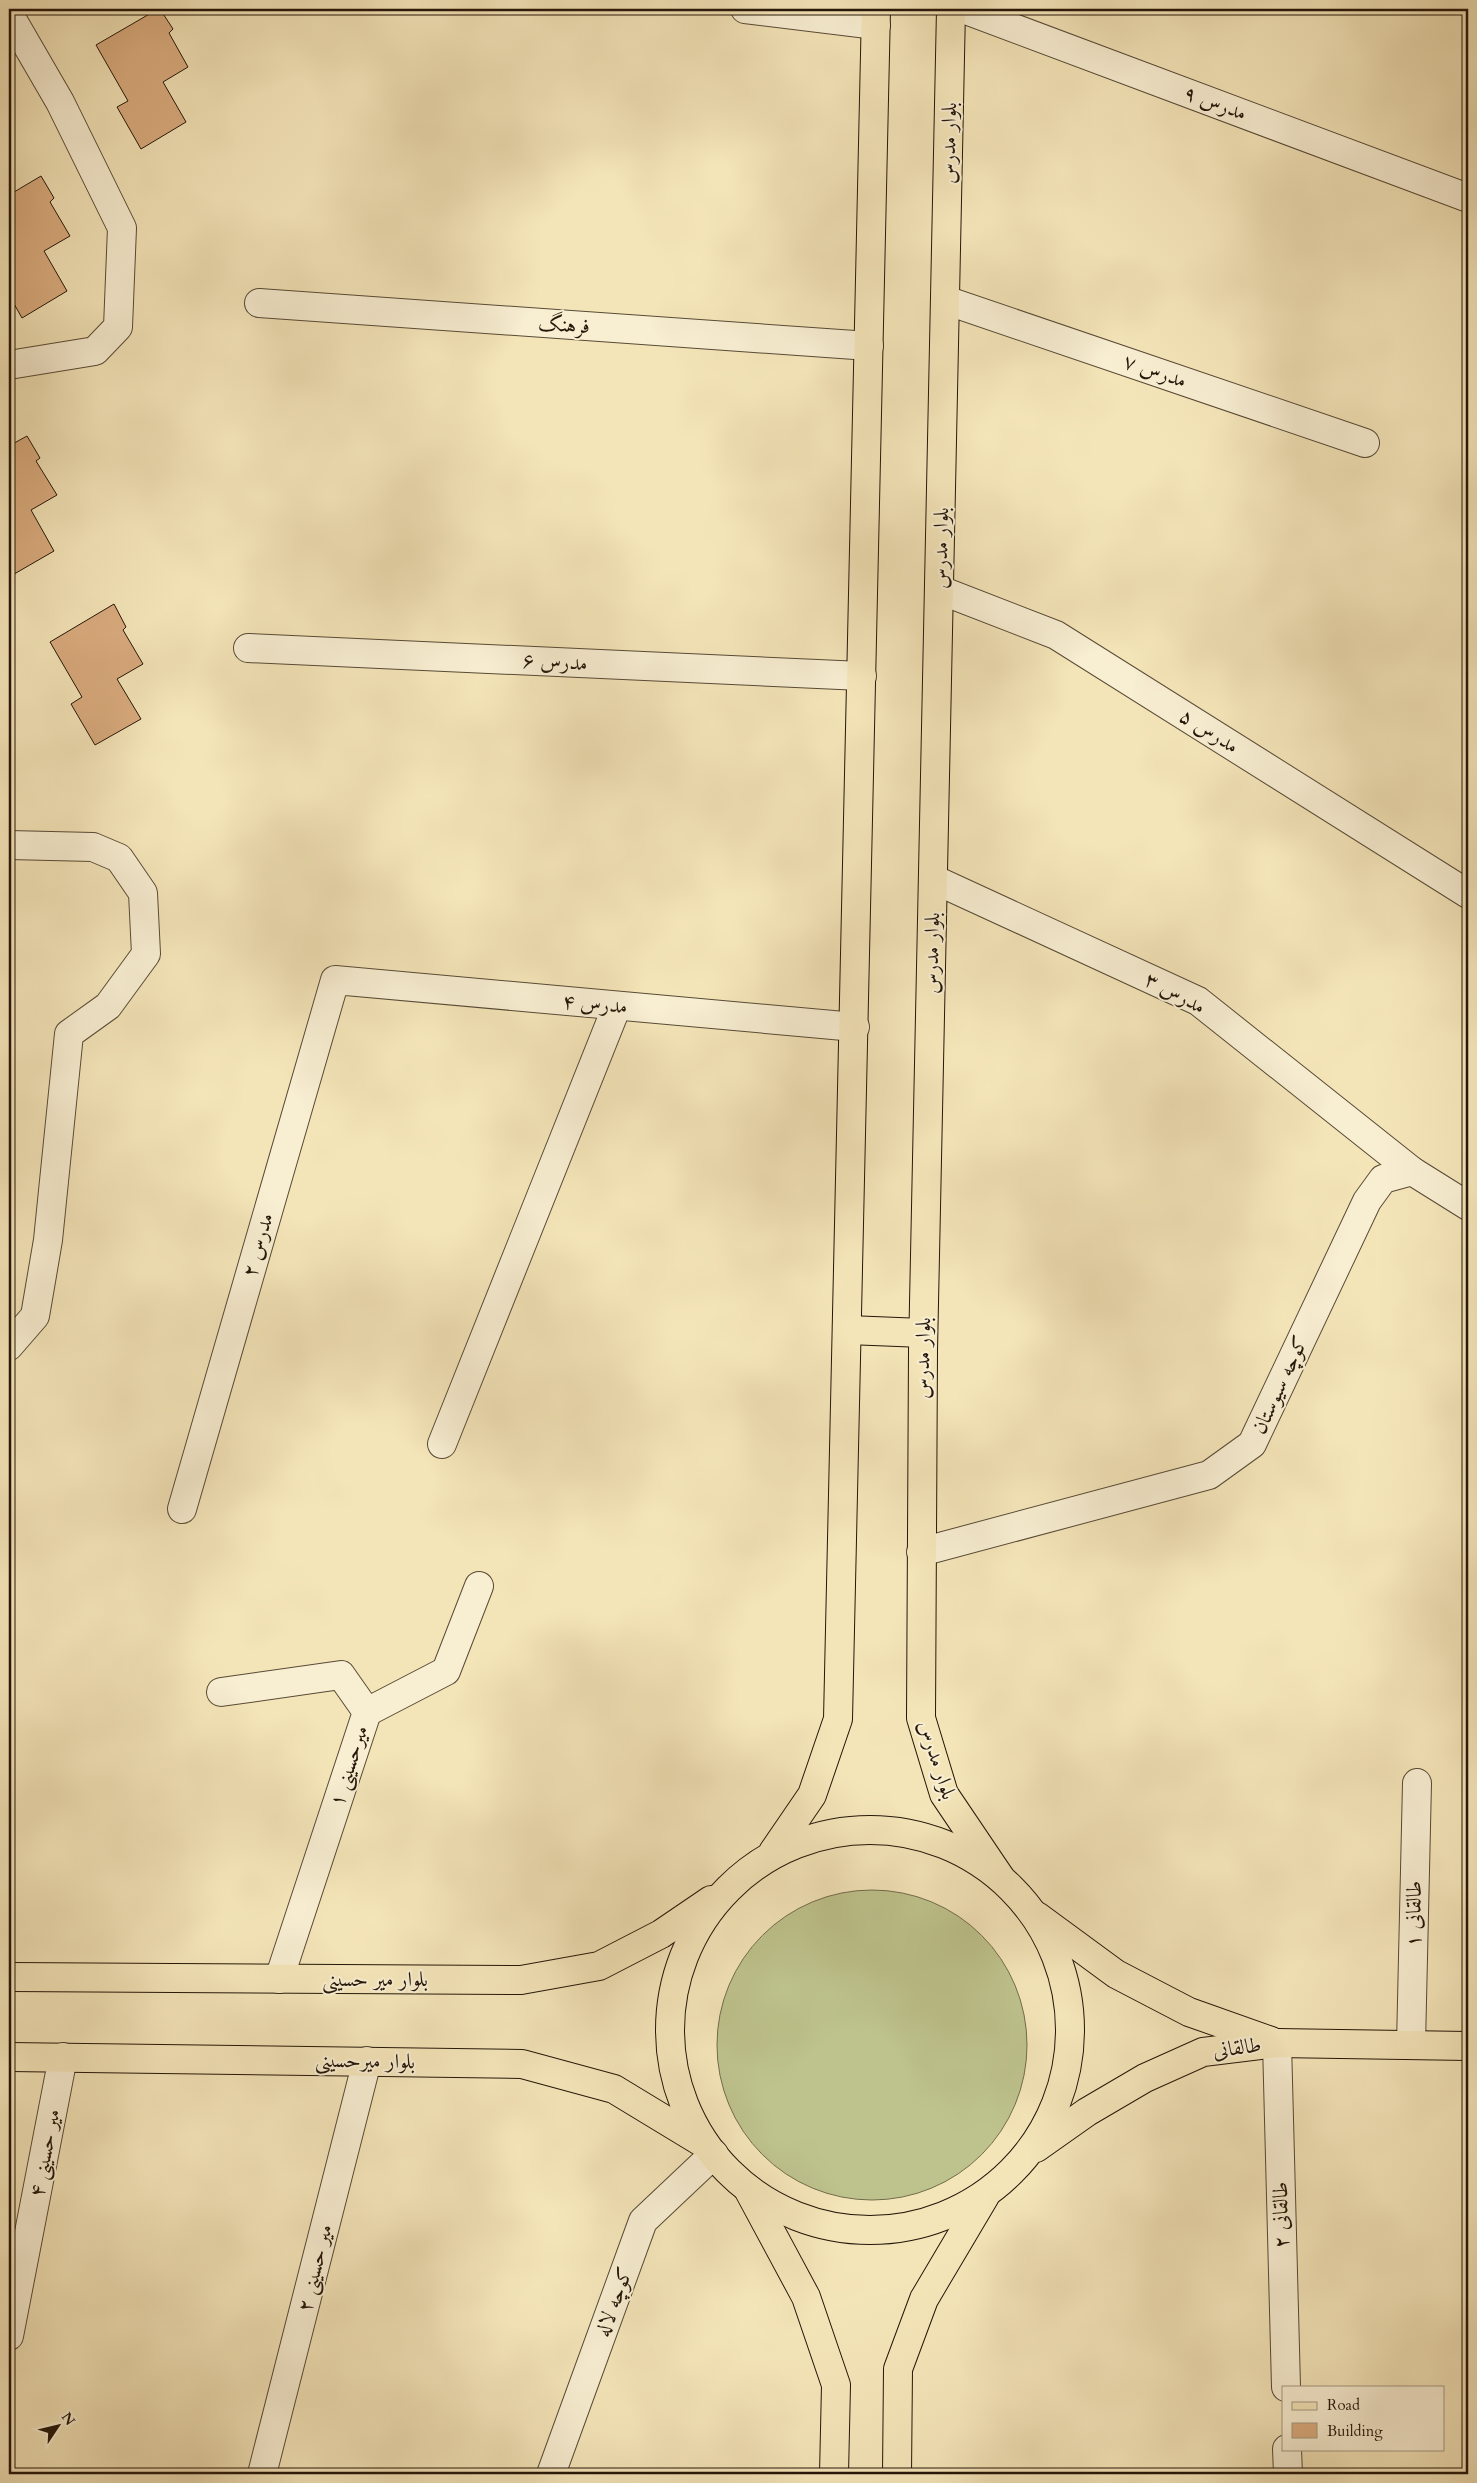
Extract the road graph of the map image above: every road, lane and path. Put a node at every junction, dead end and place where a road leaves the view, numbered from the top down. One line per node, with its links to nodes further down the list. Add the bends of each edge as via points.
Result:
1 (745, 9): 5 (street)
2 (952, 9): 7 (main road, بلوار مدرس)
3 (963, 9): 6 (street, مدرس ۹)
4 (9, 14): 10 (street, via 60,102 122,228 118,327 95,351)
5 (876, 17): 9 (main road)
6 (1468, 198)
7 (945, 300): 11 (street, مدرس ۷); 12 (main road, بلوار مدرس)
8 (259, 303): 9 (street, فرهنگ)
9 (869, 346): 14 (main road)
10 (9, 365)
11 (1365, 444)
12 (940, 590): 16 (main road, بلوار مدرس); 17 (street, مدرس ۵, via 1056,635)
13 (248, 648): 14 (street, مدرس ۶)
14 (862, 676): 20 (main road)
15 (9, 846): 25 (street, via 93,847 119,858 143,893 146,954 108,1006 69,1034 48,1240 35,1316)
16 (933, 879): 21 (street, مدرس ۳, via 1198,1001); 24 (main road, بلوار مدرس)
17 (1468, 894)
18 (335, 980): 19 (street, مدرس ۴); 27 (street, مدرس ۲)
19 (617, 1006): 20 (street, مدرس ۴); 26 (street)
20 (855, 1027): 23 (main road)
21 (1412, 1171): 22 (street); 28 (street, کوچه سیوستان, via 1383,1179 1367,1201 1252,1444 1209,1474)
22 (1468, 1206)
23 (848, 1330): 24 (main road); 33 (main road, via 838,1719 812,1794)
24 (923, 1333): 28 (main road, بلوار مدرس)
25 (9, 1346)
26 (442, 1444)
27 (182, 1509)
28 (921, 1552): 34 (main road, بلوار مدرس, via 921,1718 944,1794)
29 (478, 1586): 31 (street, via 446,1672)
30 (222, 1692): 31 (street, میرحسینی ۱, via 341,1675)
31 (367, 1712): 38 (street, میرحسینی ۱)
32 (1417, 1783): 40 (street, طالقانی ۱)
33 (773, 1852): 34 (main road, via 830,1832 890,1830 949,1844); 35 (main road)
34 (1000, 1876): 36 (main road)
35 (720, 1894): 38 (main road, بلوار میر حسینی, via 661,1934 599,1966 521,1980); 45 (main road, via 684,1950 668,2015 675,2082)
36 (1034, 1914): 39 (main road, via 1116,1974 1172,2004); 46 (main road, via 1062,1970 1072,2032 1061,2094)
37 (9, 1977): 38 (main road, بلوار میر حسینی)
38 (279, 1978)
39 (1277, 2043): 40 (main road, طالقانی); 46 (main road, طالقانی, via 1203,2052 1153,2074 1087,2112); 50 (street, طالقانی ۲)
40 (1411, 2044): 41 (main road, طالقانی)
41 (1468, 2046)
42 (9, 2057): 43 (main road, بلوار میرحسینی)
43 (63, 2057): 44 (main road, بلوار میرحسینی); 49 (street, میر حسینی ۴)
44 (367, 2061): 45 (main road, بلوار میرحسینی, via 522,2064 614,2088); 52 (street, میر حسینی ۲)
45 (708, 2148): 47 (main road); 53 (street, کوچه لاله, via 643,2221)
46 (1032, 2150): 48 (main road)
47 (749, 2192): 48 (main road, via 804,2221 866,2232 928,2224); 54 (main road, via 806,2297 836,2385)
48 (985, 2196): 55 (main road, via 924,2299 898,2369)
49 (9, 2336)
50 (1286, 2386)
51 (1287, 2450): 56 (street)
52 (262, 2474)
53 (551, 2474)
54 (834, 2474)
55 (897, 2474)
56 (1288, 2474)

